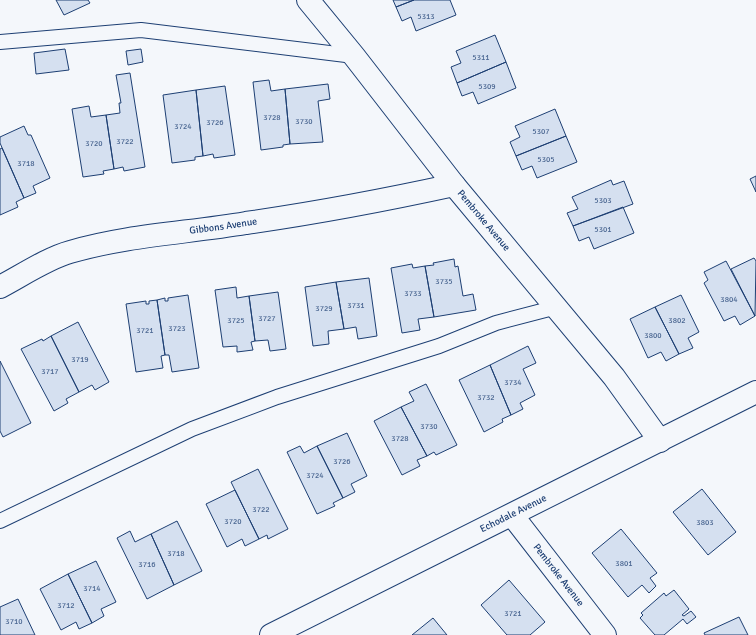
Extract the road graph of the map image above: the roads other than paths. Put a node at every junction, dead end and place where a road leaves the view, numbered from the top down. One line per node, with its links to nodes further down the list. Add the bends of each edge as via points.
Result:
1 (308, 0): 3 (street, Pembroke Avenue)
2 (0, 42): 3 (lane, via 141,30)
3 (354, 56): 4 (street, Pembroke Avenue)
4 (454, 185): 5 (street, Gibbons Avenue, via 340,209 112,242 69,252); 6 (street, Pembroke Avenue)
5 (0, 287)
6 (557, 307): 8 (street, Pembroke Avenue, via 614,377); 10 (lane, via 496,323 439,346 284,395 192,429)
7 (756, 392): 8 (street, Echodale Avenue)
8 (660, 441): 9 (street, Echodale Avenue)
9 (512, 515): 11 (street, Echodale Avenue); 12 (street, Pembroke Avenue)
10 (0, 521)
11 (271, 635)
12 (605, 635)

